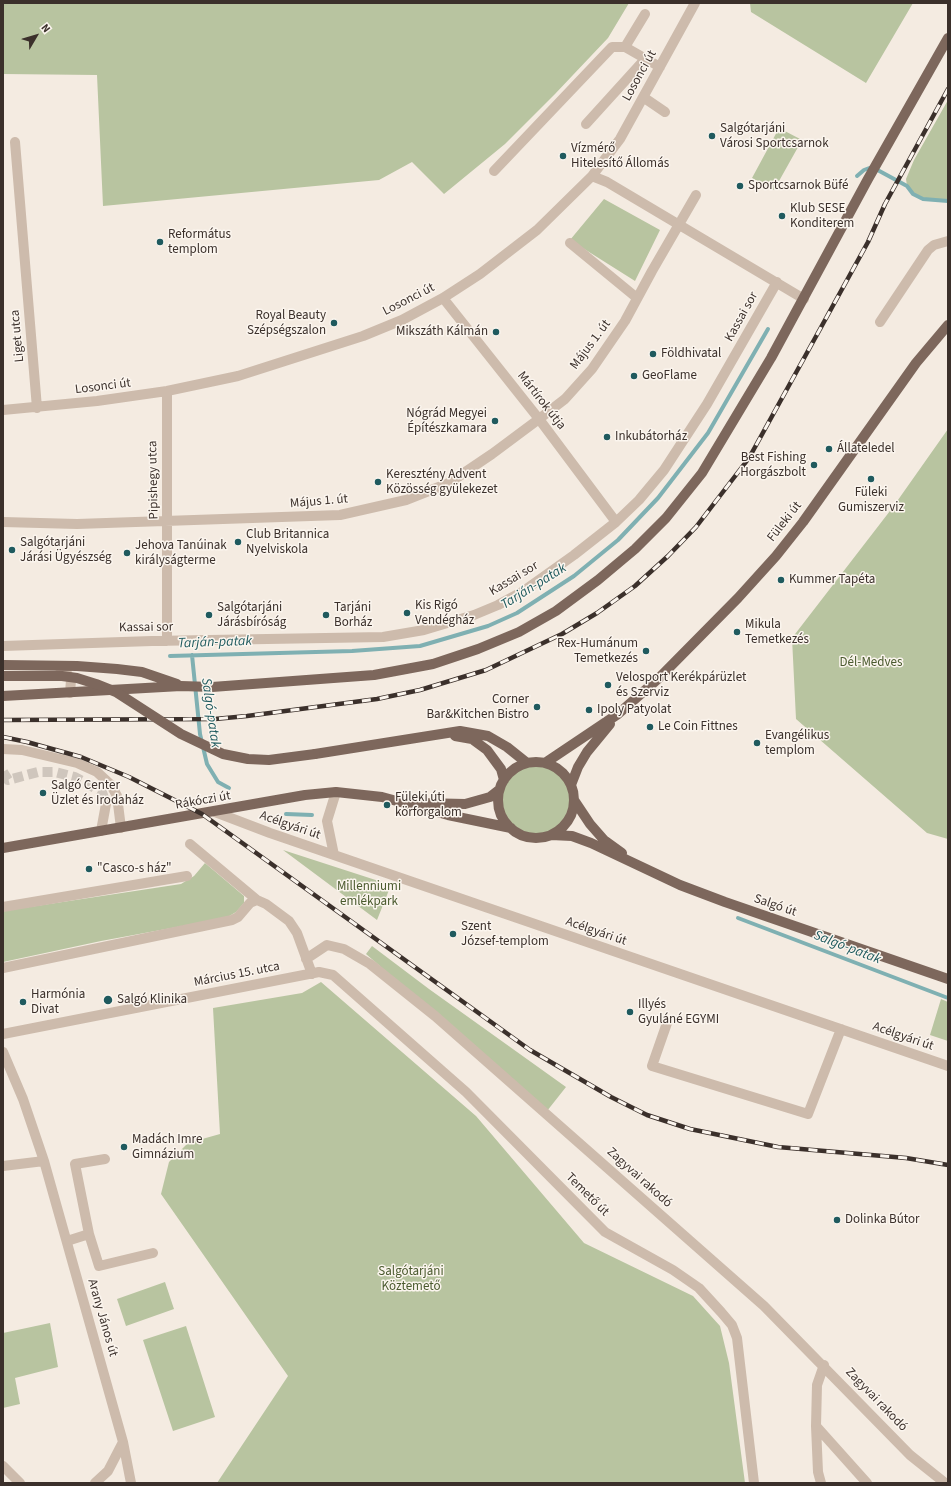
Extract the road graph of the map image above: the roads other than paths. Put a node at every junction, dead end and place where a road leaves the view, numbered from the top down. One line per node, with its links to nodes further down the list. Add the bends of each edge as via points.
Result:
1 (695, 3): 6 (street, Losonci út)
2 (645, 14): 4 (street)
3 (948, 38): 20 (main road)
4 (625, 47): 5 (street); 11 (street, via 612,47 608,50)
5 (645, 59): 6 (street); 9 (street)
6 (660, 67): 7 (street, Losonci út)
7 (644, 97): 8 (street); 12 (street, Losonci út, via 620,139)
8 (665, 112)
9 (586, 124)
10 (15, 142): 24 (street, Liget utca)
11 (494, 171)
12 (592, 176): 14 (street, via 607,182); 18 (street, Losonci út, via 537,230 487,269)
13 (696, 195): 14 (street, Május 1. út)
14 (676, 228): 17 (street); 19 (street, Május 1. út)
15 (948, 241): 21 (street, via 934,245 928,250)
16 (570, 243): 19 (street)
17 (777, 282): 20 (street); 29 (street, Kassai sor, via 707,404 664,470)
18 (443, 298): 23 (street, Losonci út, via 402,320 356,339 238,376); 26 (street, Mártírok útja)
19 (637, 298): 26 (street, Május 1. út, via 625,321 592,369 565,398)
20 (804, 299): 35 (main road, via 702,472 666,518 635,549 556,611 519,632 433,664 374,675 212,687)
21 (880, 322)
22 (948, 325): 38 (main road, Füleki út, via 916,363 776,556 689,649)
23 (167, 391): 24 (street, Losonci út); 27 (street, Pipishegy utca)
24 (37, 408): 25 (street, Losonci út)
25 (3, 410)
26 (539, 419): 27 (street, Május 1. út, via 449,483 406,500 340,516); 29 (street, Mártírok útja)
27 (168, 521): 28 (street, Május 1. út, via 77,524); 30 (street, Pipishegy utca)
28 (3, 522)
29 (616, 522): 30 (street, Kassai sor, via 522,592 474,615 424,630 358,638)
30 (167, 641): 31 (street, Kassai sor)
31 (3, 646)
32 (3, 665): 33 (main road)
33 (58, 666): 35 (main road, via 142,672); 36 (street, via 71,680)
34 (3, 676): 39 (main road, bridge, via 62,676 96,684 116,692 181,734 223,754 248,759 269,760)
35 (181, 686): 36 (main road)
36 (70, 692): 37 (main road)
37 (3, 696)
38 (618, 714): 42 (main road); 44 (main road, via 587,752 575,772)
39 (433, 735): 41 (main road, via 460,731 480,733 499,741); 43 (main road, via 464,737 478,743 494,758)
40 (3, 749): 51 (street, via 22,750 78,763 97,772 111,785 117,796)
41 (527, 763): 42 (main road); 43 (main road, via 515,768)
42 (545, 763): 44 (main road, via 562,772)
43 (504, 780): 45 (main road)
44 (571, 785): 47 (main road)
45 (500, 790): 48 (main road, via 490,797 465,804); 52 (main road, via 500,812)
46 (336, 792): 48 (main road, Rákóczi út, via 382,797); 50 (main road, Rákóczi út); 57 (street, via 327,821)
47 (574, 800): 54 (main road, via 570,818 562,828); 58 (main road, via 604,840)
48 (407, 803): 52 (main road, via 448,815)
49 (106, 804): 53 (street)
50 (215, 812): 51 (main road, Rákóczi út); 57 (street, Acélgyári út)
51 (121, 828): 53 (main road, Rákóczi út)
52 (511, 828): 54 (main road, via 527,837)
53 (101, 831): 56 (main road, Rákóczi út)
54 (551, 835): 58 (main road, via 572,836)
55 (190, 844): 60 (street)
56 (3, 848)
57 (334, 855): 67 (street, Acélgyári út)
58 (641, 867): 65 (main road, Salgó út, via 725,902)
59 (187, 876): 61 (street)
60 (257, 900): 62 (street, via 289,921); 63 (street, via 250,903 232,920)
61 (3, 907)
62 (306, 959): 64 (street); 77 (street, Zagyvai rakodó, via 326,945 344,949 376,969 435,1016 764,1306)
63 (3, 968)
64 (312, 974): 68 (street, Március 15. utca); 84 (street, Temető út, via 322,972 336,977 466,1092 605,1232 673,1270 699,1288 721,1312 732,1325 737,1338)
65 (948, 979)
66 (667, 1023): 67 (street, via 652,1066 808,1114)
67 (841, 1029): 70 (street, Acélgyári út)
68 (3, 1034)
69 (3, 1052): 72 (street, Arany János út, via 23,1099)
70 (948, 1066)
71 (105, 1160): 74 (street, via 75,1164)
72 (44, 1161): 73 (street); 75 (street, Arany János út)
73 (3, 1166)
74 (89, 1234): 75 (street); 76 (street, via 99,1266)
75 (67, 1241): 79 (street, Arany János út)
76 (153, 1253)
77 (824, 1365): 78 (street, via 817,1385); 87 (street, Zagyvai rakodó, via 910,1455)
78 (816, 1426): 85 (street); 86 (street)
79 (124, 1442): 82 (street, via 108,1471); 83 (street, Arany János út)
80 (3, 1466): 81 (street)
81 (20, 1483)
82 (95, 1483)
83 (131, 1483)
84 (754, 1483)
85 (820, 1483)
86 (867, 1483)
87 (945, 1483)

